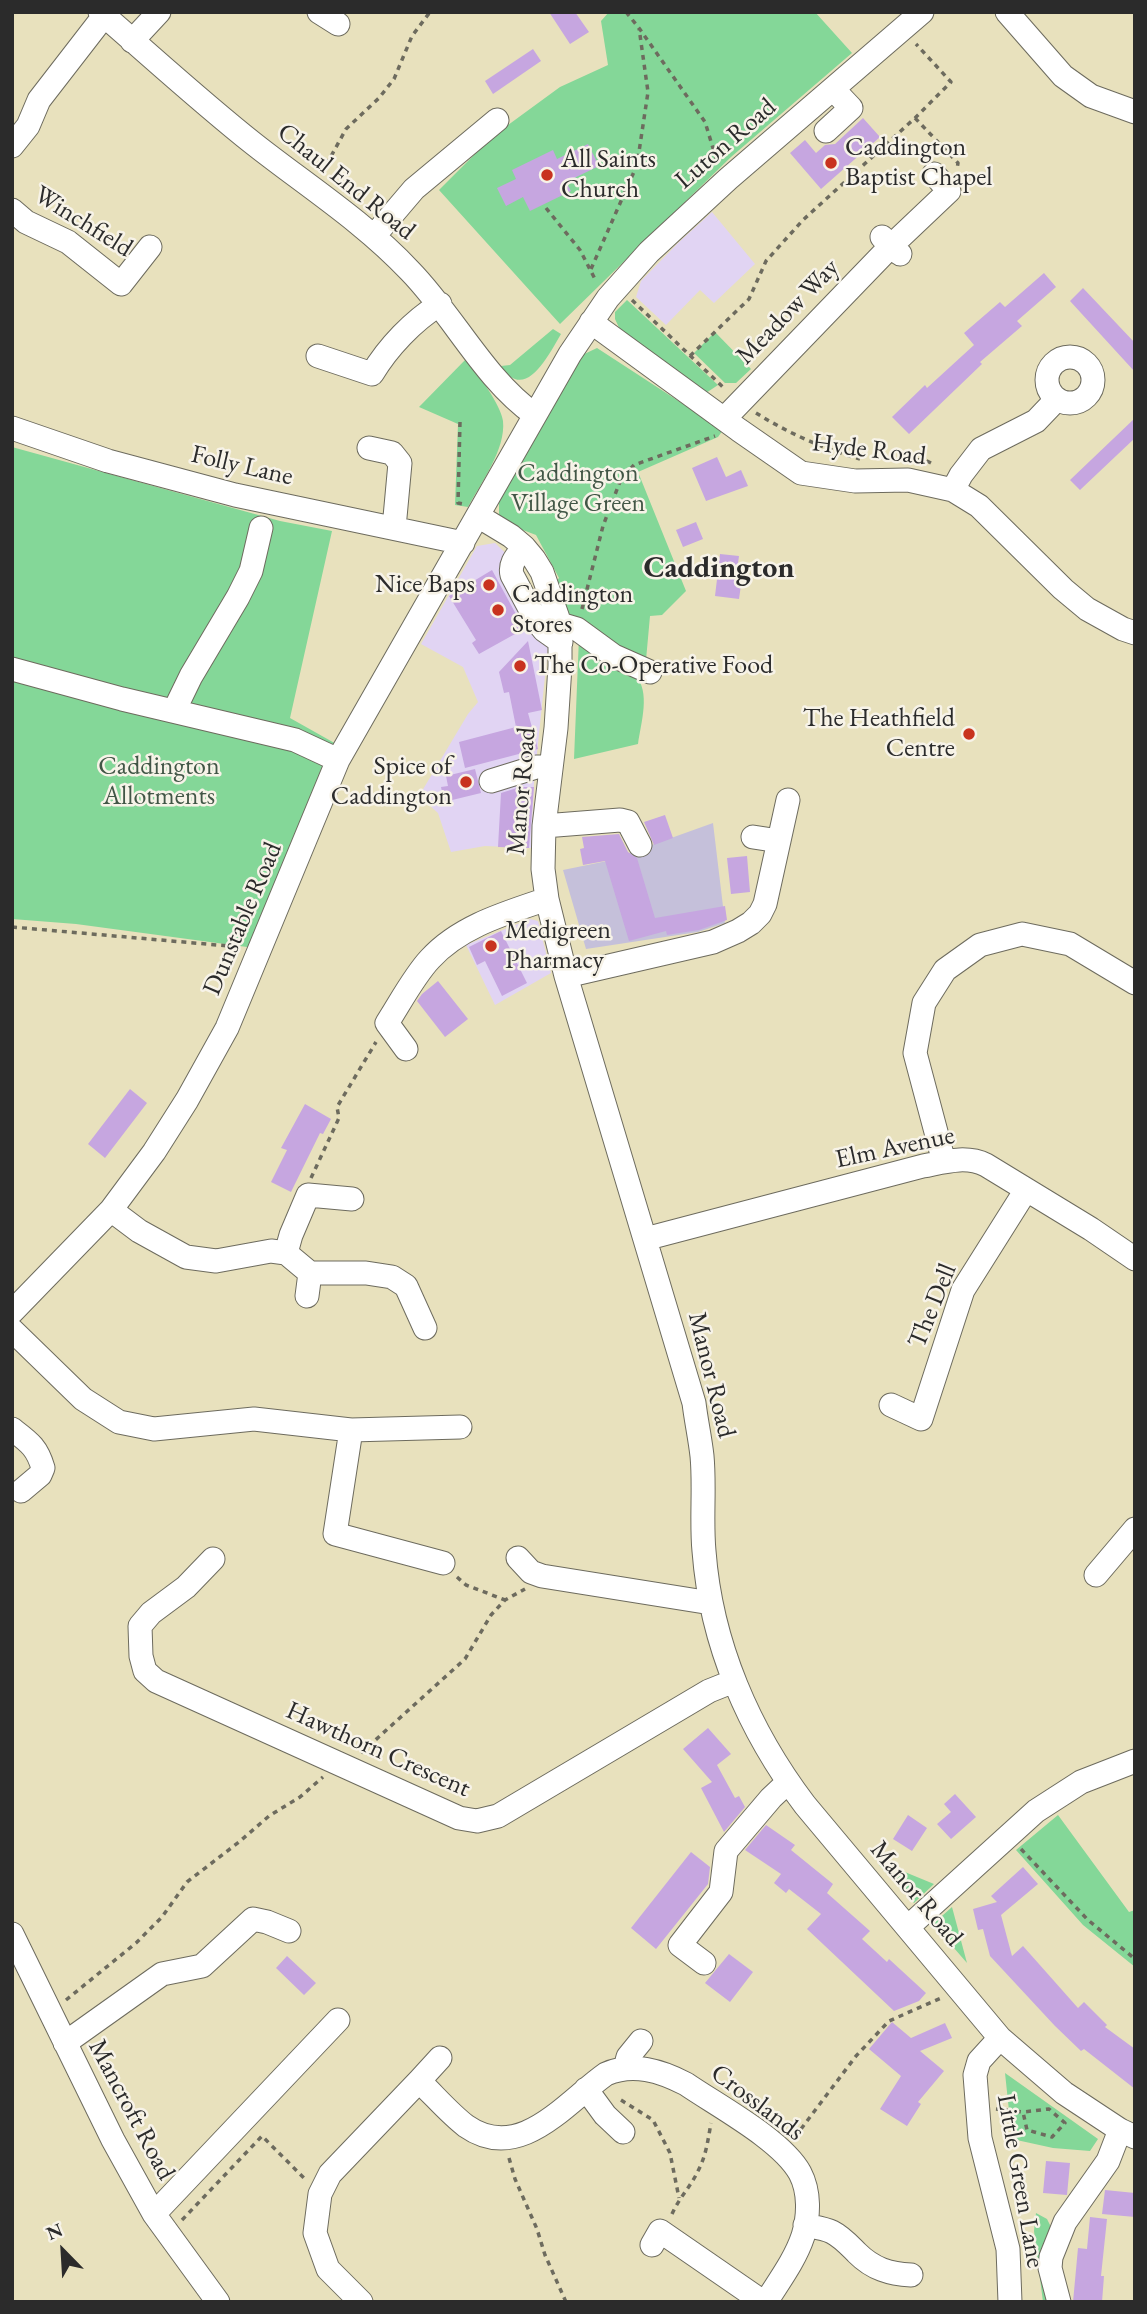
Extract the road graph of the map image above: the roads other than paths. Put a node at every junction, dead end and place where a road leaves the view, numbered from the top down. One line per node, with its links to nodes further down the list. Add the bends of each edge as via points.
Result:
1 (159, 12): 5 (street)
2 (922, 12): 6 (street, Luton Road)
3 (1007, 12): 7 (street, via 1063,76 1091,96)
4 (102, 14): 5 (street, Chaul End Road); 10 (street, via 39,100 28,126)
5 (132, 40): 13 (street, Chaul End Road, via 201,101)
6 (833, 89): 9 (street, via 851,108); 16 (street, Luton Road, via 649,252)
7 (1135, 112)
8 (497, 120): 13 (street, via 414,189)
9 (826, 131)
10 (12, 146)
11 (948, 190): 20 (street, Meadow Way)
12 (12, 211): 14 (street, Winchfield, via 68,242 121,284)
13 (374, 236): 15 (street, Chaul End Road)
14 (150, 247)
15 (439, 304): 17 (street, via 422,315 372,374); 19 (street, Chaul End Road, via 500,383)
16 (591, 322): 19 (street, Luton Road); 20 (street, Hyde Road)
17 (318, 356)
18 (1057, 399): 23 (street, via 1037,421 981,449)
19 (535, 415): 24 (street, Luton Road)
20 (734, 417): 23 (street, Hyde Road, via 801,472 855,481)
21 (12, 428): 26 (street, Folly Lane, via 107,461 222,492)
22 (369, 448): 26 (street, via 392,453 400,463)
23 (957, 482): 29 (street, Hyde Road, via 1063,589 1087,609)
24 (480, 512): 27 (street, Dunstable Road); 28 (street, Manor Road, via 524,547 542,572)
25 (261, 528): 32 (street, via 251,571)
26 (394, 528): 27 (street, Folly Lane)
27 (463, 543): 33 (street, Dunstable Road)
28 (561, 633): 31 (street, via 577,629 614,656); 34 (street, Manor Road)
29 (1135, 633)
30 (12, 669): 32 (street)
31 (650, 672)
32 (174, 711): 33 (street, via 295,740)
33 (338, 760): 48 (street, Dunstable Road, via 227,1028 154,1152)
34 (551, 767): 35 (street); 37 (street, Manor Road)
35 (491, 781)
36 (788, 800): 39 (street)
37 (544, 826): 40 (street, via 628,821); 41 (street, Manor Road)
38 (754, 837): 39 (street)
39 (779, 841): 42 (street, via 765,904 738,932)
40 (640, 845)
41 (547, 899): 42 (street, Manor Road); 44 (street, via 457,936 429,959 387,1023)
42 (566, 976): 49 (street, Manor Road)
43 (1135, 983): 45 (street, via 1070,944 1022,934 980,945 945,970 924,1003 915,1053)
44 (406, 1049)
45 (944, 1162): 46 (street, Elm Avenue, via 977,1161); 49 (street, Elm Avenue)
46 (1026, 1190): 51 (street, Elm Avenue); 57 (street, The Dell, via 963,1290 921,1419)
47 (352, 1199): 50 (street, via 309,1187)
48 (111, 1210): 50 (street, via 186,1257 216,1261 271,1251); 54 (street, Dunstable Road)
49 (645, 1239): 67 (street, Manor Road, via 694,1403)
50 (286, 1253): 52 (street)
51 (1135, 1259)
52 (310, 1273): 53 (street); 55 (street, via 392,1277 406,1286)
53 (307, 1296)
54 (12, 1312)
55 (425, 1328)
56 (12, 1330): 60 (street, via 83,1399 119,1422 154,1429 254,1419)
57 (891, 1405)
58 (460, 1427): 60 (street)
59 (12, 1429): 61 (street, via 33,1445 43,1468)
60 (351, 1430): 65 (street, via 325,1534)
61 (21, 1491)
62 (1135, 1529): 66 (street)
63 (518, 1558): 67 (street, via 542,1576)
64 (213, 1559): 68 (street, Hawthorn Crescent, via 139,1626 145,1671 156,1681 469,1821 498,1816 709,1691)
65 (443, 1563)
66 (1096, 1575)
67 (711, 1603): 68 (street, Manor Road)
68 (734, 1681): 70 (street, Manor Road, via 758,1734)
69 (1135, 1761): 71 (street, via 1082,1782 1036,1811)
70 (788, 1783): 71 (street, Manor Road); 74 (street, via 726,1851 720,1892 680,1945)
71 (908, 1927): 76 (street, Manor Road)
72 (289, 1931): 78 (street, via 253,1919 202,1966 162,1974)
73 (12, 1934): 78 (street, Mancroft Road)
74 (705, 1963)
75 (338, 2020): 85 (street)
76 (1000, 2038): 84 (street, Manor Road, via 1064,2094); 92 (street, Little Green Lane, via 979,2061 975,2074 980,2138 1008,2249)
77 (641, 2041): 80 (street)
78 (65, 2043): 85 (street, Mancroft Road)
79 (440, 2058): 81 (street)
80 (625, 2068): 82 (street); 87 (street, Crosslands, via 672,2077 783,2152 804,2184)
81 (419, 2081): 82 (street, via 474,2131 502,2138 544,2125); 90 (street, via 330,2174 320,2194 315,2233 328,2269)
82 (590, 2085): 83 (street, via 605,2115)
83 (623, 2132)
84 (1127, 2133): 93 (street, via 1065,2222 1050,2268)
85 (154, 2214): 89 (street, Mancroft Road)
86 (666, 2222): 91 (street, Crosslands)
87 (805, 2225): 88 (street, via 841,2237 877,2269); 91 (street, Crosslands, via 792,2261)
88 (911, 2275)
89 (218, 2302)
90 (361, 2302)
91 (765, 2302)
92 (1010, 2302)
93 (1059, 2302)

